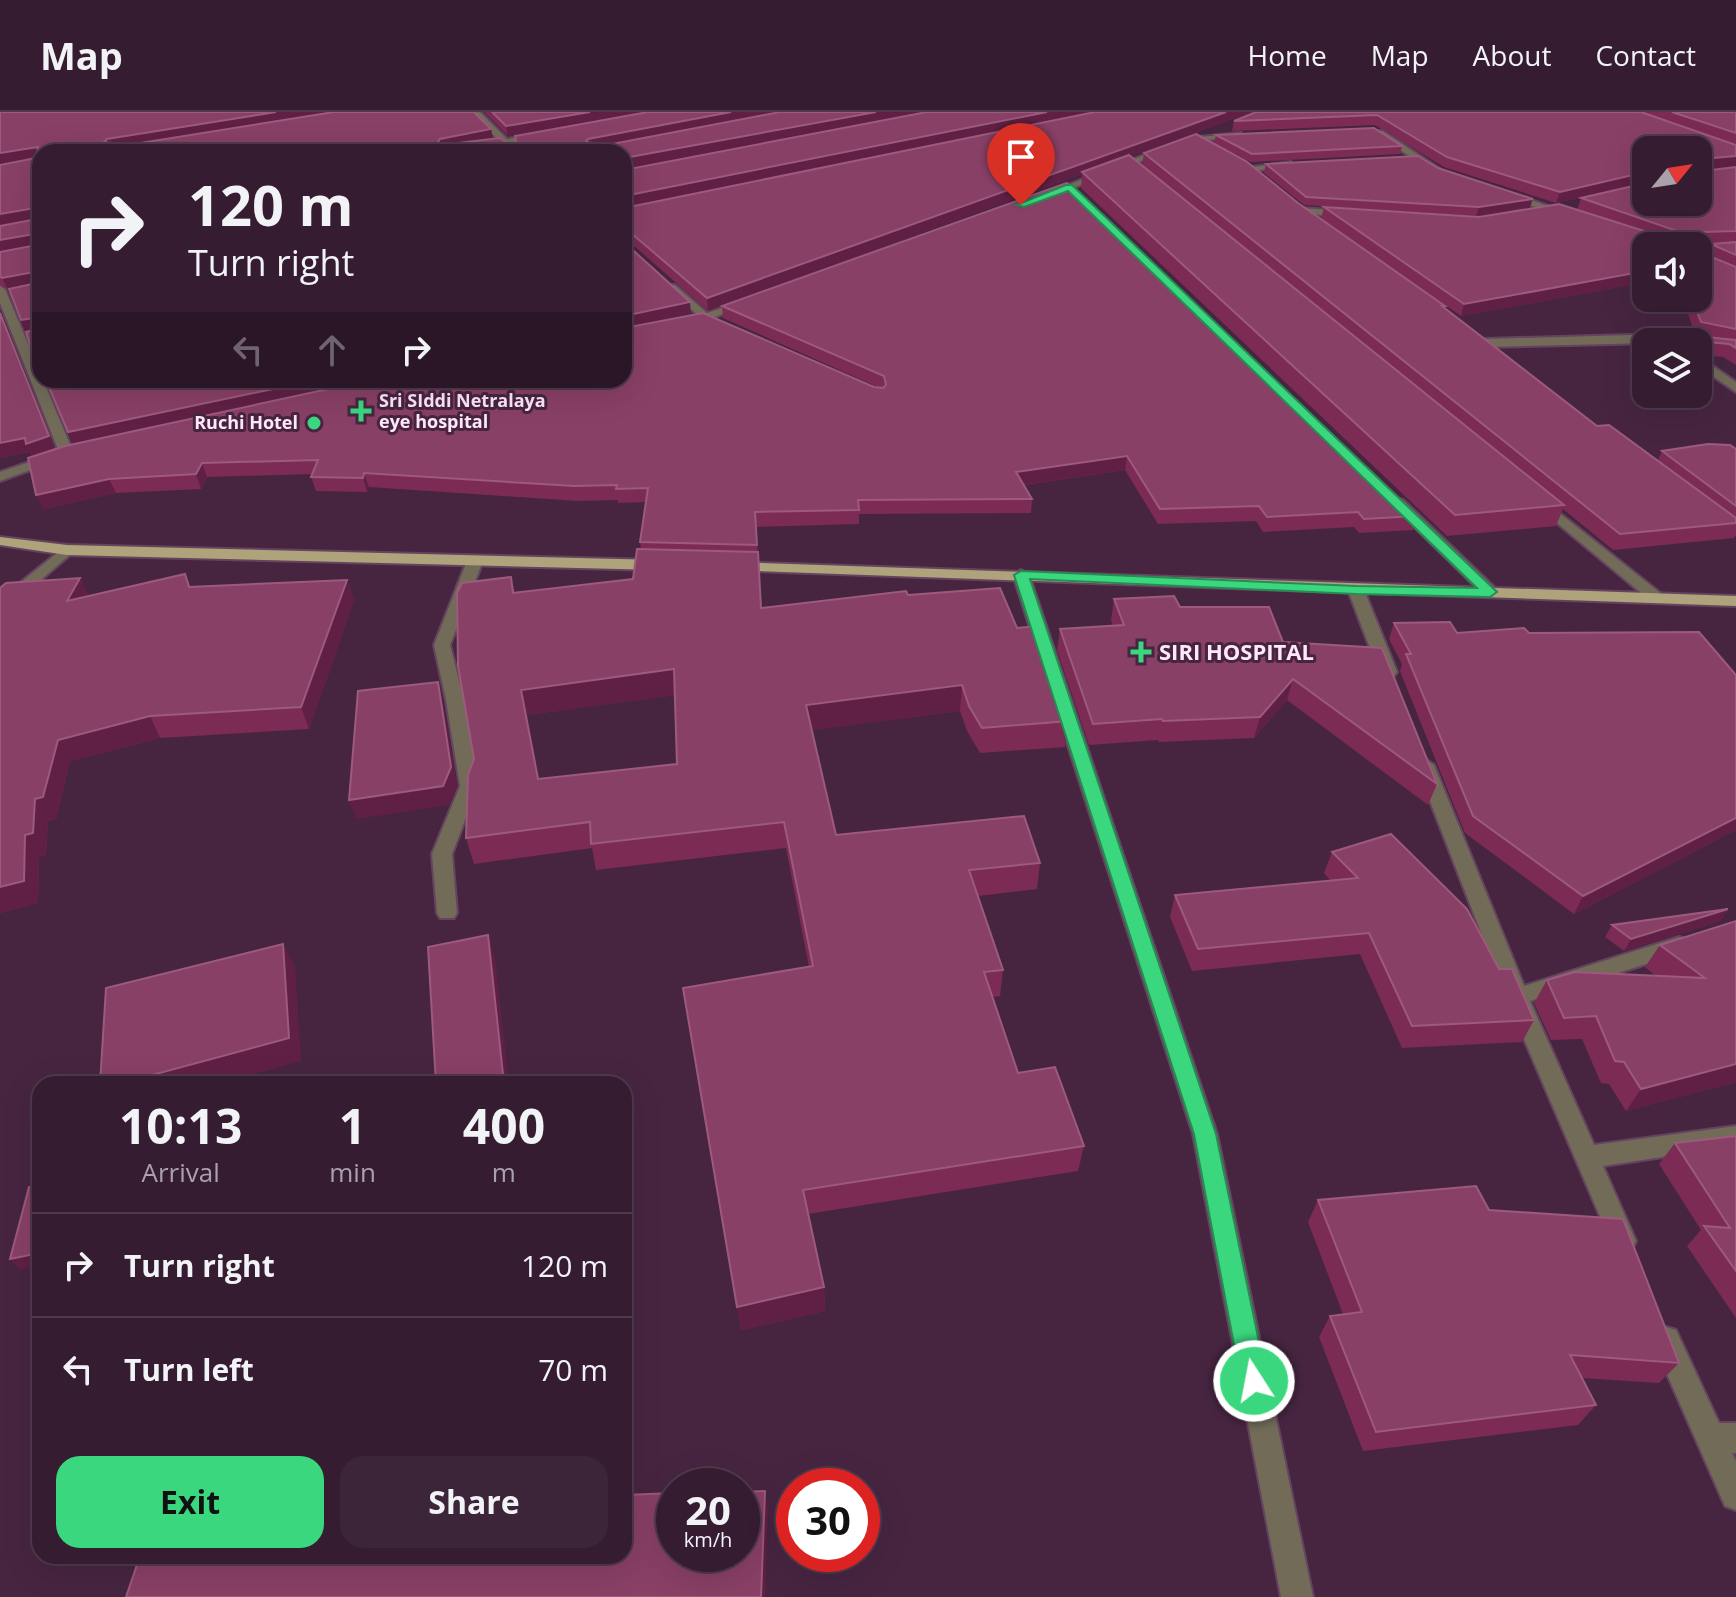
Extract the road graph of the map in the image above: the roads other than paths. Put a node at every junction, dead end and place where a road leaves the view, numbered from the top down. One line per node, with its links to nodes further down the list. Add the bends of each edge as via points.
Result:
1 (475, 112): 7 (street)
2 (1237, 123): 6 (street)
3 (1360, 130): 11 (street, via 1375,130)
4 (549, 135): 7 (street)
5 (1254, 136): 6 (street)
6 (1193, 138): 10 (street); 14 (street)
7 (504, 142): 8 (street); 9 (street)
8 (493, 144)
9 (506, 144)
10 (1220, 153)
11 (1419, 158): 12 (street); 19 (street)
12 (1404, 159)
13 (1234, 160): 16 (street)
14 (1130, 164): 17 (street); 20 (street)
15 (1310, 164): 16 (street)
16 (1248, 168): 18 (street)
17 (1142, 174)
18 (1258, 176)
19 (1454, 176)
20 (1069, 187): 22 (street); 23 (street)
21 (1496, 191): 26 (street)
22 (1040, 198)
23 (1080, 198)
24 (1290, 202): 27 (street)
25 (1579, 203): 26 (street)
26 (1552, 210): 28 (street); 30 (street)
27 (1300, 211): 29 (street); 31 (street)
28 (1521, 214)
29 (1364, 215)
30 (1581, 219)
31 (1325, 229)
32 (1736, 247): 33 (street)
33 (1712, 249)
34 (659, 275): 37 (street)
35 (5, 295): 44 (street)
36 (763, 297): 37 (street)
37 (705, 318): 38 (street); 39 (street)
38 (691, 321)
39 (719, 324)
40 (1472, 334): 42 (street)
41 (1632, 341): 42 (street)
42 (1485, 343): 43 (street)
43 (1497, 352)
44 (32, 359)
45 (1712, 370): 47 (street)
46 (43, 388): 49 (street)
47 (1736, 388)
48 (82, 451): 49 (street)
49 (67, 454): 50 (street)
50 (0, 477)
51 (1523, 488): 61 (street)
52 (1388, 494): 60 (street)
53 (0, 541): 54 (main road)
54 (67, 550): 55 (main road); 63 (street)
55 (475, 561): 56 (main road); 66 (street, via 442,645 469,786 442,854)
56 (678, 566)
57 (709, 567): 58 (main road)
58 (1021, 575): 59 (main road); 75 (street, via 1205,1134)
59 (1356, 590): 60 (main road); 64 (street)
60 (1490, 592): 61 (main road)
61 (1658, 599): 62 (main road)
62 (1736, 601)
63 (0, 607)
64 (1396, 692)
65 (1419, 750): 68 (street)
66 (447, 913)
67 (1707, 936): 68 (street)
68 (1517, 997): 70 (street)
69 (1736, 1136): 70 (street)
70 (1587, 1157): 71 (street)
71 (1629, 1256)
72 (1660, 1326): 73 (street)
73 (1722, 1438): 74 (street)
74 (1736, 1495)
75 (1297, 1597)

